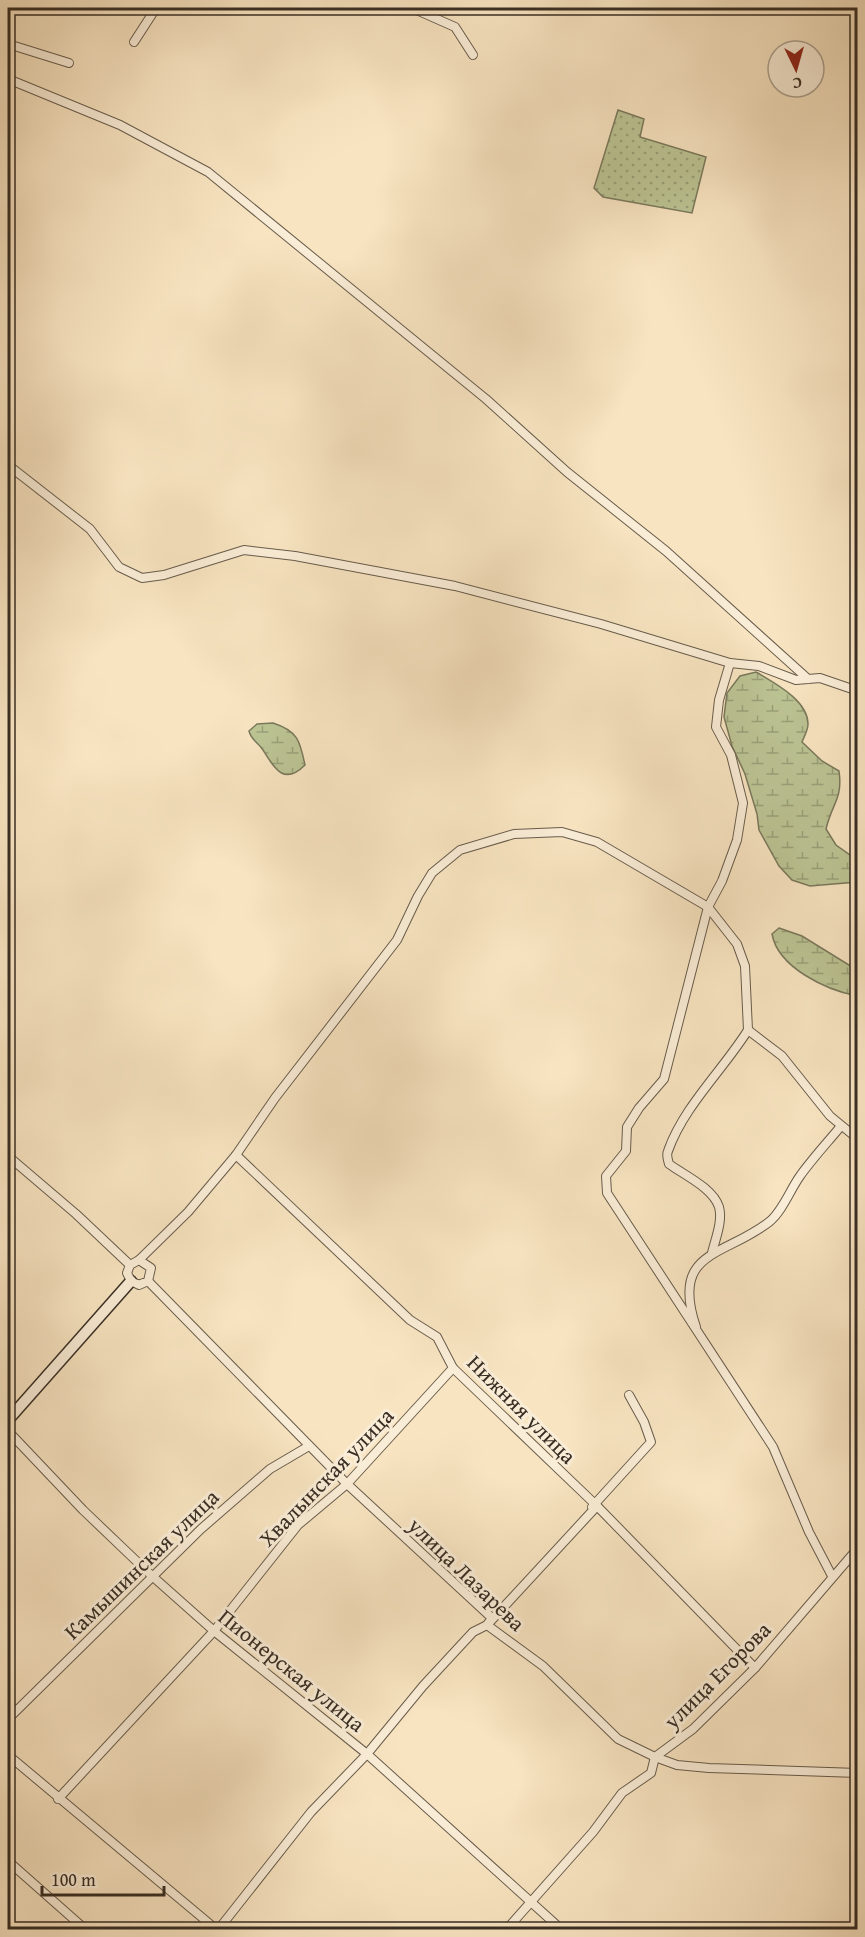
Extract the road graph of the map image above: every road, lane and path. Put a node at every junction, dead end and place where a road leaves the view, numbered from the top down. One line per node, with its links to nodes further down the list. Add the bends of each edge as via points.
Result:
1 (156, 8): 3 (street)
2 (412, 8): 5 (street, via 455,27)
3 (134, 42)
4 (8, 44): 6 (street)
5 (473, 55)
6 (69, 63)
7 (8, 79): 10 (street, via 120,125 208,172 666,551)
8 (8, 465): 9 (street, via 90,529 119,567 142,578 244,550 295,556 455,586)
9 (730, 663): 10 (street, via 759,666 796,680); 12 (street, via 716,727 731,755 743,803 737,840)
10 (808, 679): 11 (street, via 830,680)
11 (858, 691)
12 (708, 906): 13 (street, via 737,944 745,966); 16 (street, via 597,842 562,832 514,834 460,850 432,873 397,940); 24 (street, via 664,1079 627,1127 626,1150 606,1176 607,1193)
13 (748, 1030): 14 (street, via 782,1056); 19 (street, via 694,1104 667,1153 669,1164 706,1190 719,1207)
14 (841, 1126): 15 (street); 19 (street, via 800,1176 770,1222)
15 (858, 1139)
16 (236, 1155): 20 (street, via 188,1212); 25 (street, Нижняя улица, via 410,1320 437,1337)
17 (8, 1156): 18 (street)
18 (12, 1166): 21 (street, via 76,1214)
19 (712, 1253): 24 (street, via 693,1272 688,1287 689,1305)
20 (139, 1260): 21 (street); 23 (street, via 151,1268)
21 (130, 1265): 22 (street, via 127,1273)
22 (131, 1281): 23 (street, via 139,1285); 27 (street)
23 (148, 1281): 29 (street, улица Лазарева)
24 (700, 1338): 34 (street, via 773,1447 809,1533)
25 (453, 1368): 30 (street, Хвалынская улица); 31 (street, Нижняя улица)
26 (629, 1395): 31 (street, via 651,1442)
27 (8, 1420)
28 (8, 1431): 33 (street, Пионерская улица)
29 (309, 1446): 30 (street, улица Лазарева); 33 (street, Камышинская улица, via 270,1469)
30 (347, 1484): 35 (street, улица Лазарева); 36 (street, Хвалынская улица, via 298,1526)
31 (595, 1506): 35 (street); 37 (street, Нижняя улица)
32 (858, 1548): 34 (street, улица Егорова)
33 (151, 1575): 36 (street, Пионерская улица); 38 (street, Камышинская улица)
34 (832, 1576): 37 (street, улица Егорова)
35 (490, 1621): 39 (street, via 473,1632); 41 (street, улица Лазарева, via 618,1739)
36 (214, 1631): 39 (street, Пионерская улица); 43 (street, Хвалынская улица)
37 (755, 1668): 41 (street, улица Егорова, via 693,1729)
38 (8, 1719)
39 (367, 1754): 45 (street, Пионерская улица); 47 (street, via 311,1812)
40 (8, 1755): 43 (street)
41 (655, 1757): 42 (street, улица Лазарева, via 677,1765 710,1768); 45 (street, улица Егорова, via 651,1773 622,1793 593,1832)
42 (858, 1773)
43 (58, 1799): 47 (street)
44 (8, 1861): 46 (street)
45 (528, 1901): 48 (street, улица Егорова); 49 (street, Пионерская улица)
46 (86, 1929)
47 (217, 1929)
48 (506, 1929)
49 (562, 1929)

